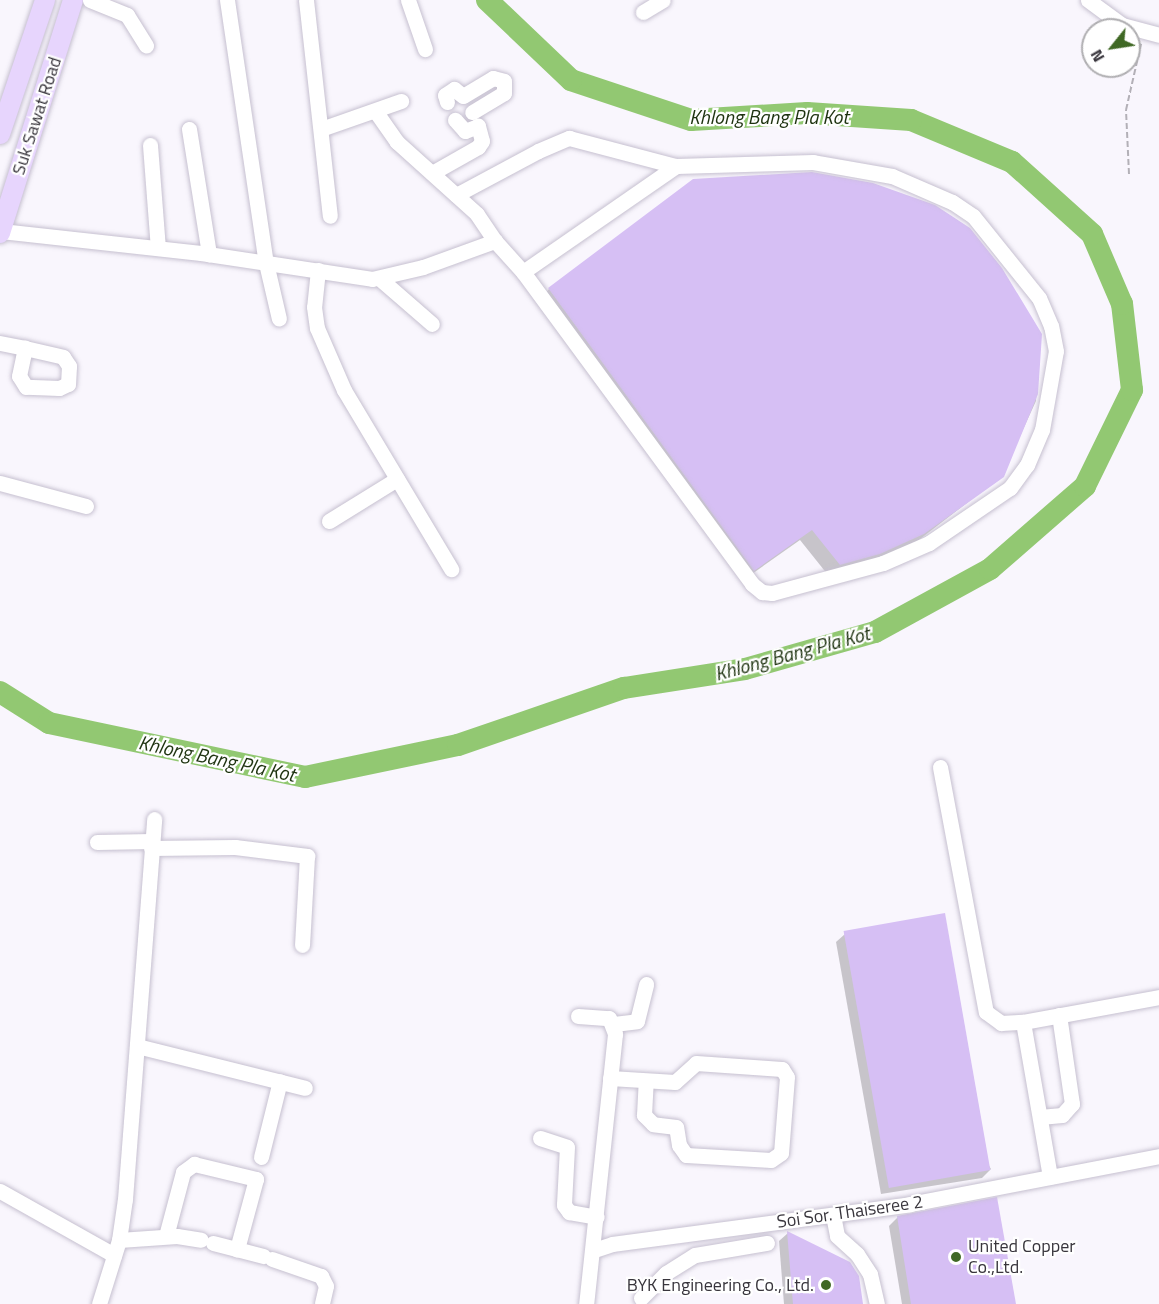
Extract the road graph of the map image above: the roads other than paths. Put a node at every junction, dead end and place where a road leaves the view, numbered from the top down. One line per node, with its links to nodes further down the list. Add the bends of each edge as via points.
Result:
1 (45, 0): 21 (main road, Suk Sawat Road)
2 (73, 0): 27 (main road, Suk Sawat Road)
3 (90, 0): 11 (street, via 127,15)
4 (227, 0): 31 (street)
5 (306, 0): 20 (street)
6 (408, 0): 12 (street)
7 (663, 0): 9 (street)
8 (1088, 0): 10 (street, via 1113,21)
9 (643, 12)
10 (1159, 35)
11 (146, 45)
12 (425, 49)
13 (463, 96): 15 (street, via 454,89 447,93); 17 (street); 17 (street, via 493,78 504,81 504,93)
14 (401, 101): 16 (street)
15 (447, 102)
16 (376, 112): 20 (street); 24 (street, via 397,142)
17 (475, 119): 18 (street, via 465,131); 24 (street, via 482,141 478,147)
18 (455, 120)
19 (189, 129): 30 (street)
20 (321, 129): 26 (street)
21 (0, 134)
22 (150, 145): 29 (street)
23 (676, 166): 25 (street, via 569,138); 33 (street); 33 (street, via 813,162 859,169 892,176 952,202 973,216 1039,298 1052,326 1056,351 1042,430 1027,465 1010,488 929,543 883,563 772,593 762,592 752,585)
24 (432, 173): 25 (street)
25 (456, 195): 28 (street, via 487,225)
26 (330, 216)
27 (0, 232): 29 (street)
28 (495, 241): 33 (street); 34 (street)
29 (158, 248): 30 (street)
30 (209, 254): 31 (street)
31 (266, 262): 32 (street); 35 (street)
32 (318, 270): 34 (street); 39 (street, via 314,307 317,328 344,390)
33 (523, 272)
34 (379, 278): 36 (street)
35 (279, 319)
36 (432, 324)
37 (0, 343): 38 (street)
38 (25, 348)
39 (397, 479): 42 (street); 43 (street)
40 (0, 483): 41 (street)
41 (86, 506)
42 (329, 521)
43 (451, 569)
44 (940, 767): 53 (street, via 986,1012 1001,1023)
45 (154, 819): 47 (street)
46 (97, 842): 47 (street)
47 (152, 845): 48 (street, via 235,847 307,856); 55 (street)
48 (302, 945)
49 (646, 984): 54 (street, via 637,1021)
50 (1159, 998): 51 (street)
51 (1059, 1015): 53 (street); 60 (street, via 1072,1104 1062,1115)
52 (578, 1016): 54 (street, via 609,1018)
53 (1023, 1022): 60 (street)
54 (614, 1024): 56 (street)
55 (137, 1046): 57 (street); 71 (street)
56 (610, 1078): 58 (street); 67 (street)
57 (280, 1081): 59 (street); 64 (street)
58 (646, 1081): 58 (street, via 644,1115 653,1124 676,1127 679,1145 686,1155 771,1160 781,1153 787,1077 782,1069 696,1063 681,1080)
59 (305, 1088)
60 (1040, 1117): 63 (street)
61 (540, 1137): 67 (street, via 567,1147 563,1200 569,1212)
62 (1159, 1156): 63 (street, Soi Sor. Thaiseree 2)
63 (1050, 1177): 66 (street, Soi Sor. Thaiseree 2)
64 (256, 1179): 69 (street, via 194,1164 187,1166); 72 (street)
65 (0, 1191): 71 (street)
66 (833, 1215): 68 (street, Soi Sor. Thaiseree 2); 79 (street, via 837,1236 857,1254 870,1274)
67 (597, 1217): 73 (street)
68 (682, 1234): 73 (street, Soi Sor. Thaiseree 2); 74 (street)
69 (166, 1236): 71 (street); 72 (street)
70 (767, 1243): 74 (street, via 695,1255)
71 (117, 1247): 76 (street)
72 (237, 1249): 77 (street, via 321,1276 326,1286)
73 (594, 1250): 78 (street)
74 (681, 1262): 75 (street)
75 (642, 1302)
76 (100, 1304)
77 (322, 1304)
78 (586, 1304)
79 (877, 1304)

